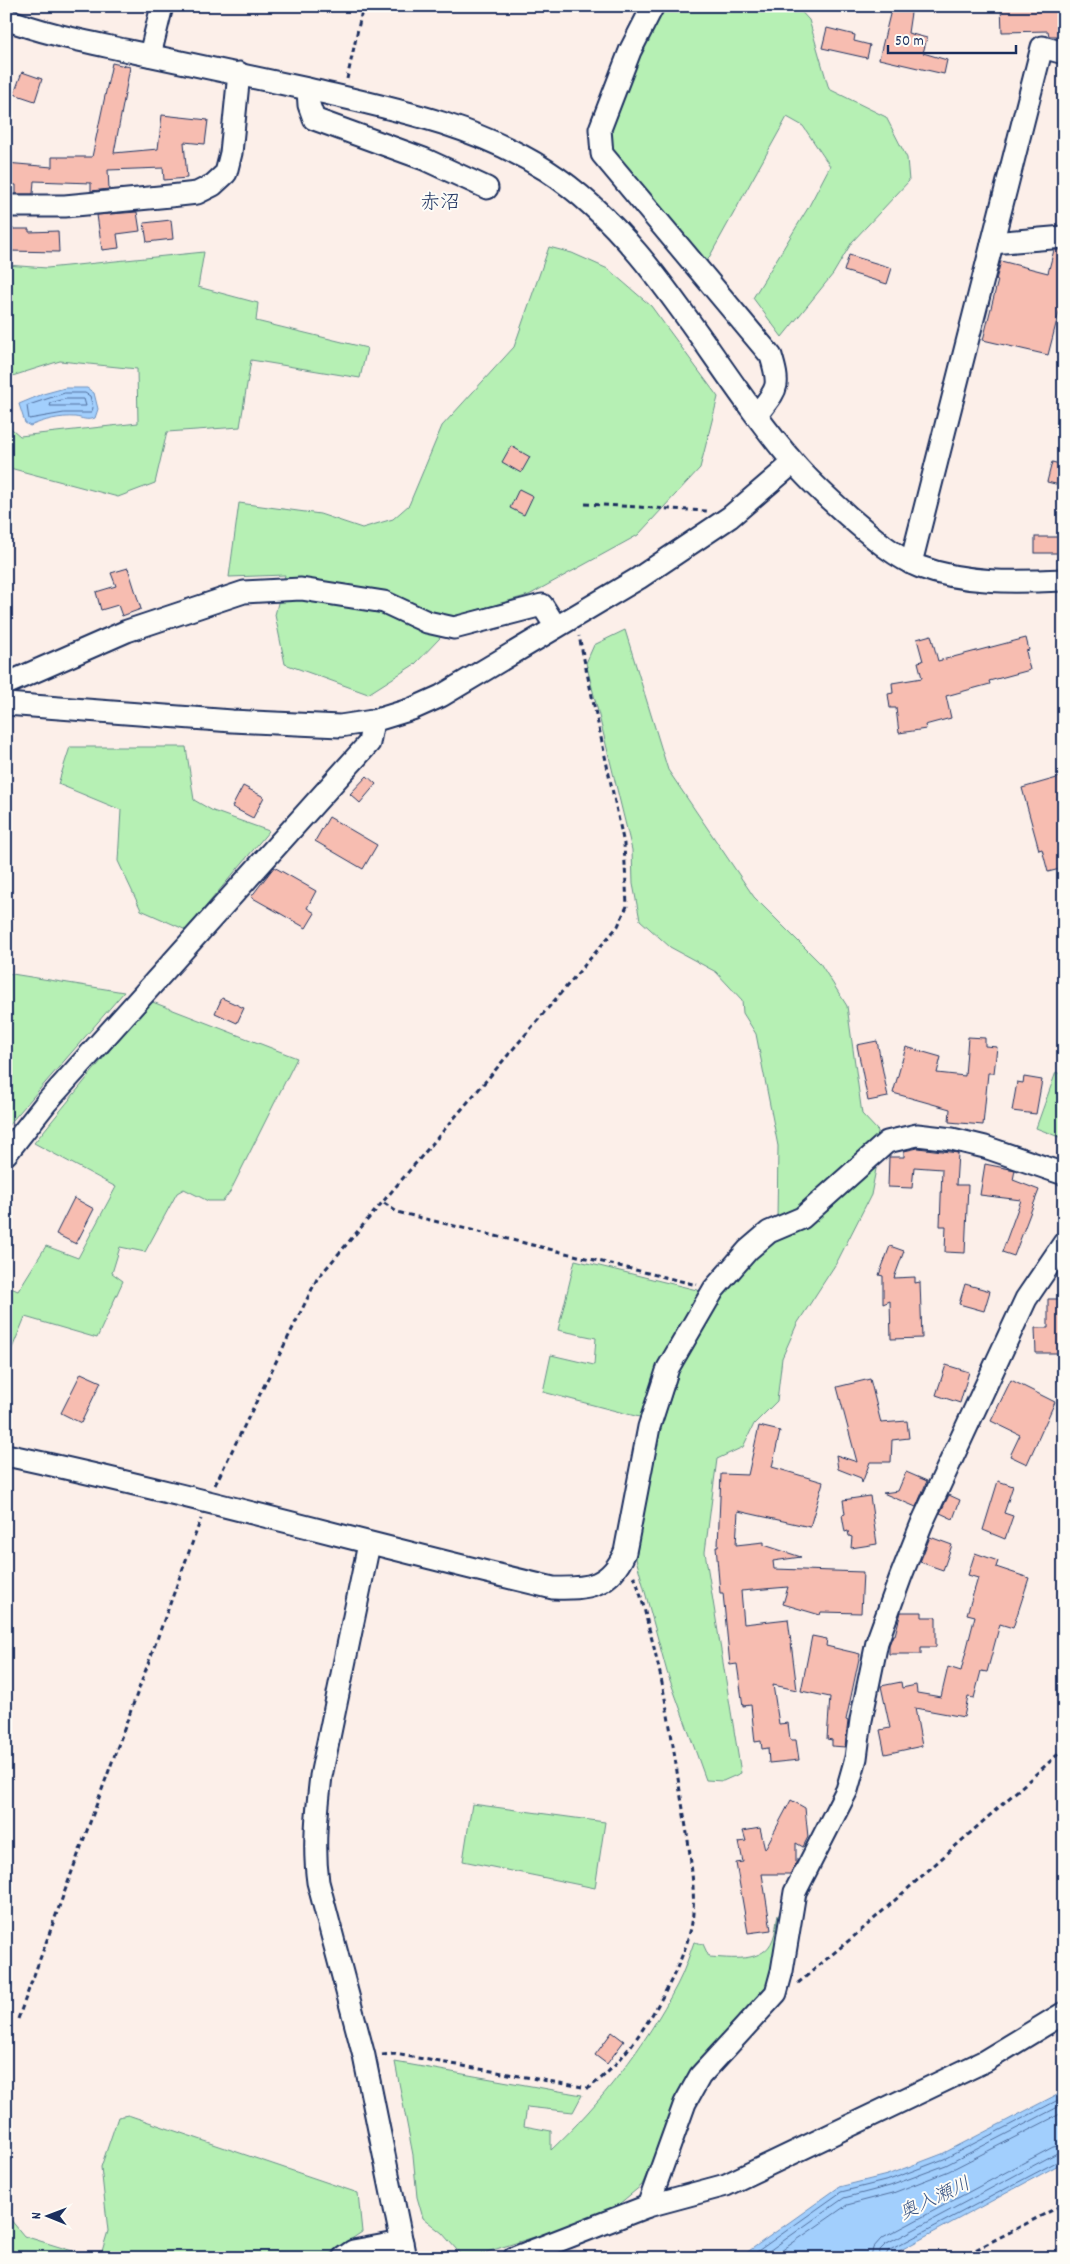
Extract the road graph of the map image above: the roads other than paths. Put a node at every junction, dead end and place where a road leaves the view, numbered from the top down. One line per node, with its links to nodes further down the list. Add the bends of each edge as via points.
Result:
1 (162, 6): 5 (street)
2 (653, 6): 12 (street, via 630,51 600,129 602,154 772,356 778,379 774,392)
3 (6, 19): 5 (street, via 69,38)
4 (1064, 53): 11 (street, via 1042,47)
5 (150, 55): 6 (street)
6 (240, 73): 7 (street); 9 (street, via 231,153 226,173 213,185 197,193 160,197 65,206)
7 (308, 90): 8 (street, via 314,119 424,159); 12 (street, via 448,124 498,144 546,170 596,209 646,264)
8 (487, 188)
9 (6, 206)
10 (1064, 237): 11 (street)
11 (992, 243): 14 (street)
12 (757, 414): 13 (street)
13 (794, 463): 14 (street, via 868,533); 16 (street, via 730,517 575,618)
14 (912, 563): 15 (street, via 971,579)
15 (1064, 580)
16 (556, 627): 17 (street, via 542,604 454,628 427,622 384,602 301,589 244,592 127,631); 19 (street, via 441,696)
17 (6, 684)
18 (6, 704): 19 (street, via 287,724 340,726)
19 (374, 721): 20 (street, via 369,743 46,1103)
20 (6, 1154)
21 (1064, 1174): 24 (street, via 952,1139 916,1136 887,1142 802,1218 769,1232 748,1250 714,1289 668,1368 649,1427 625,1552 611,1575 595,1585 578,1589 553,1588)
22 (1064, 1243): 26 (street, via 1026,1299 922,1523 901,1576 877,1642 848,1790 795,1892 776,1994 700,2076 685,2103)
23 (6, 1455): 24 (street, via 207,1501)
24 (369, 1544): 27 (street, via 321,1776 316,1812 316,1862 318,1882 364,2056)
25 (1064, 2012): 26 (street, via 985,2061 726,2185)
26 (648, 2206): 29 (street)
27 (403, 2250): 28 (street, via 353,2251)
28 (343, 2258)
29 (514, 2258)

